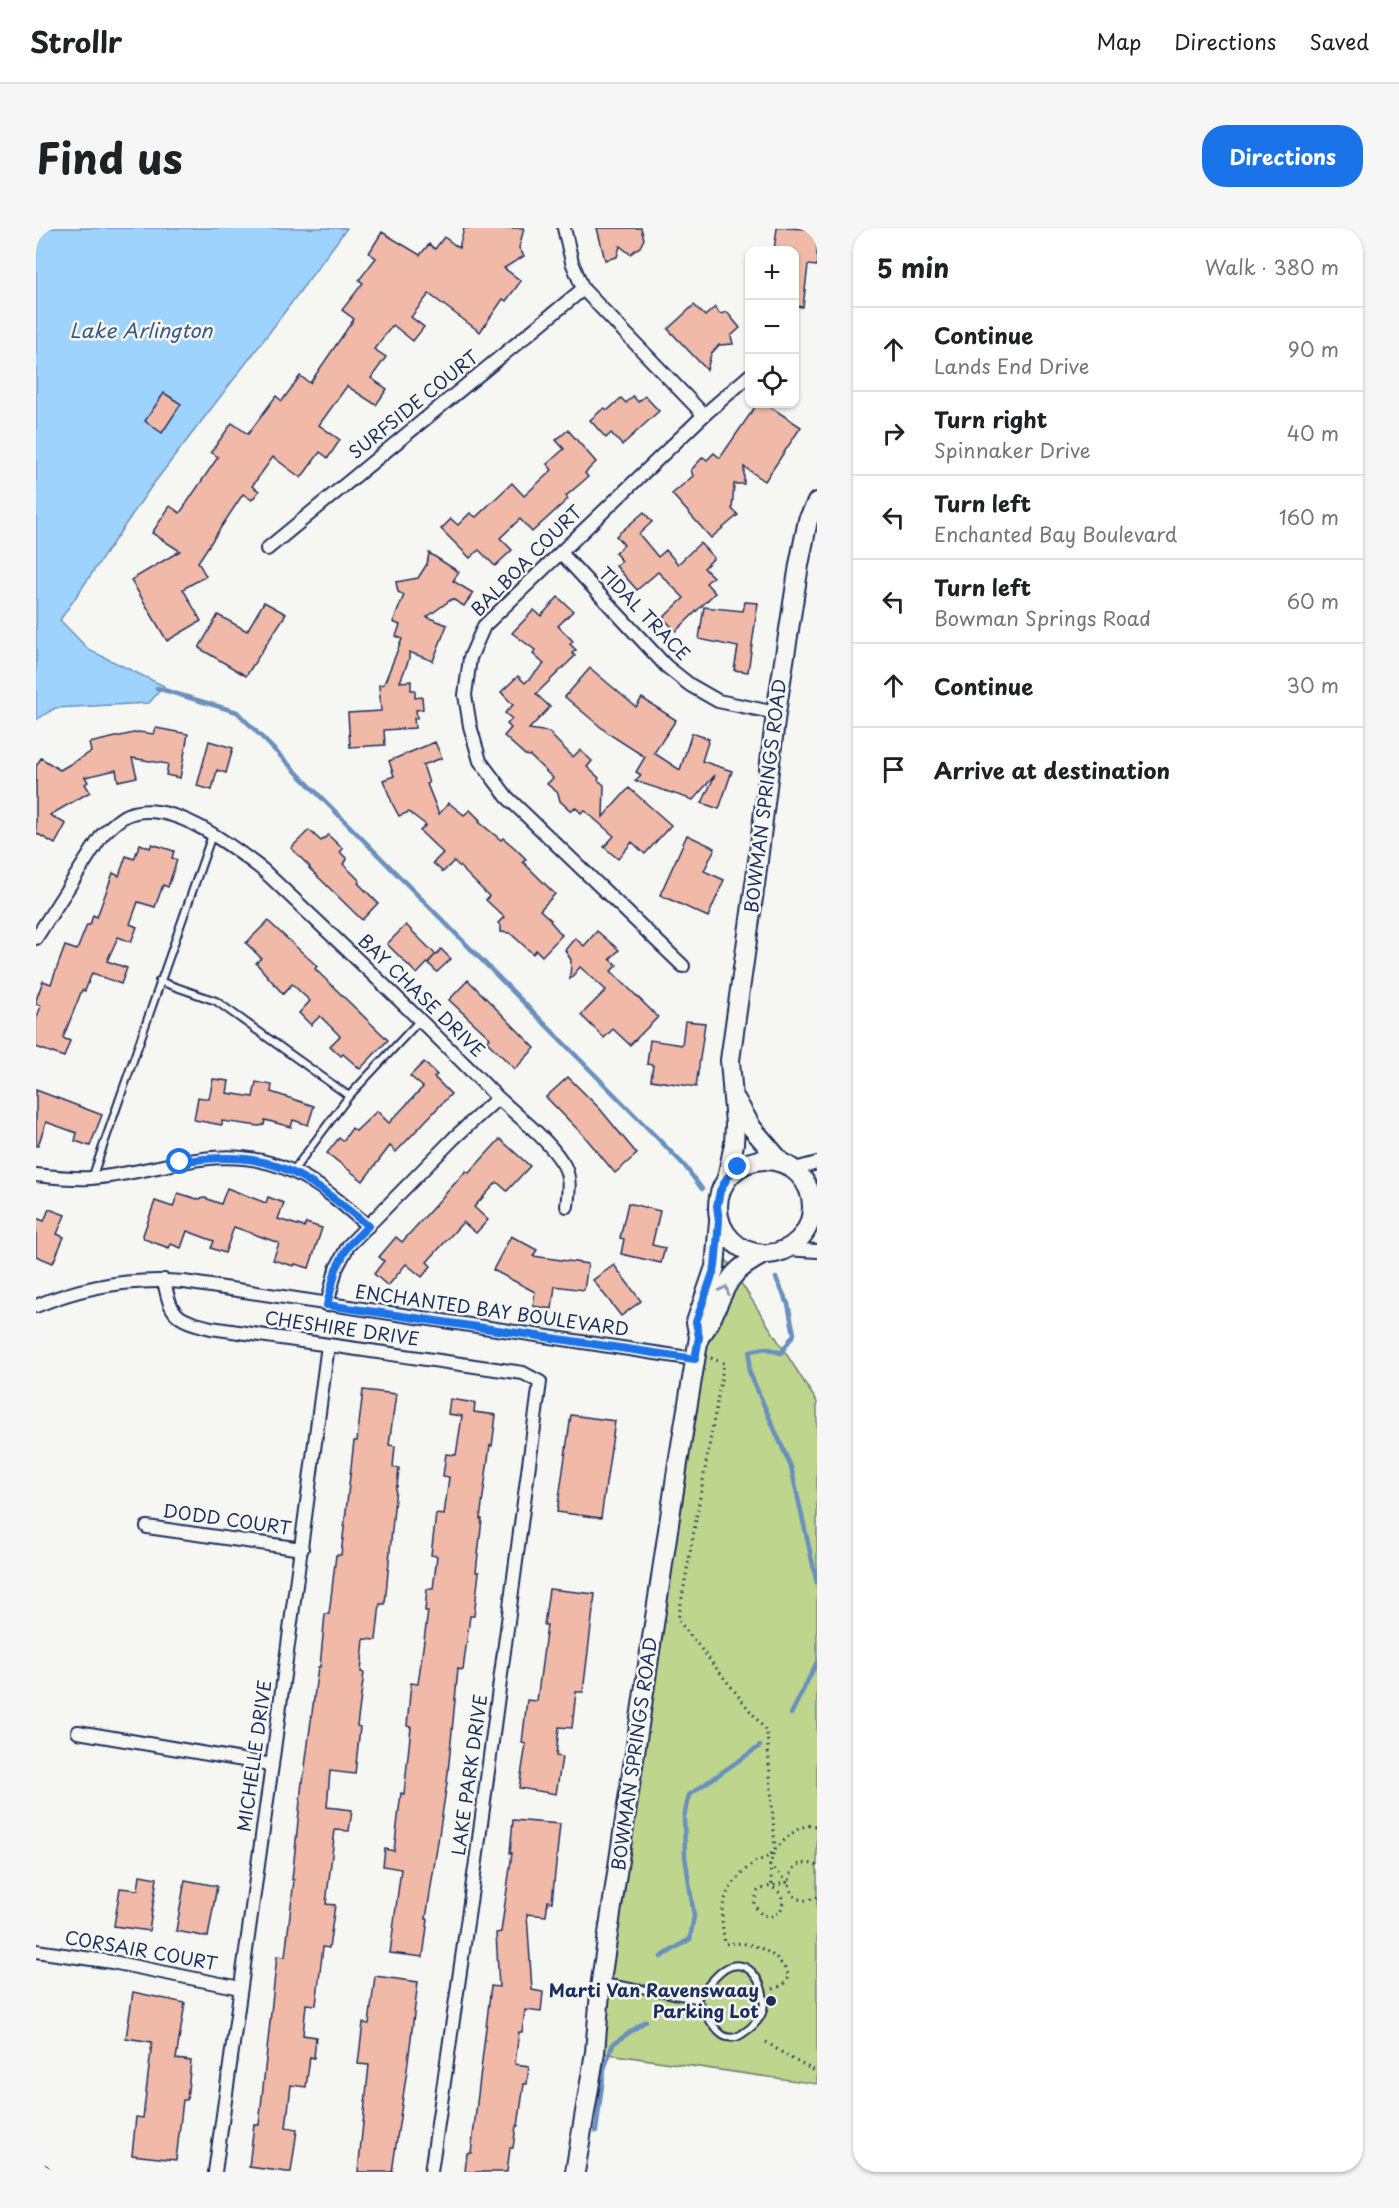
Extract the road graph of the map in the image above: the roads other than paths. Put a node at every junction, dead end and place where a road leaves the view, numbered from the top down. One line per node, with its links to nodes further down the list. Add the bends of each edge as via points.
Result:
1 (564, 228): 2 (street)
2 (583, 289): 4 (street); 6 (street, SURFSIDE COURT)
3 (745, 379): 4 (street, BALBOA COURT)
4 (704, 415): 7 (street, BALBOA COURT)
5 (817, 502): 8 (street, BOWMAN SPRINGS ROAD, via 808,520 799,565)
6 (267, 549)
7 (561, 553): 8 (street, TIDAL TRACE, via 666,666 690,685 718,701); 11 (street, BALBOA COURT, via 484,626 470,658 465,695 472,735 480,761 507,797)
8 (776, 713): 14 (street, BOWMAN SPRINGS ROAD, via 730,1060)
9 (212, 835): 10 (street, BAY CHASE DRIVE, via 188,821 162,813 128,815 102,835); 12 (lane); 13 (street, BAY CHASE DRIVE, via 264,870)
10 (36, 938)
11 (683, 966)
12 (159, 981): 15 (lane, via 216,1001); 21 (lane)
13 (421, 1019): 15 (lane); 16 (street, BAY CHASE DRIVE)
14 (733, 1093): 18 (street, BOWMAN SPRINGS ROAD, via 752,1128); 22 (street, BOWMAN SPRINGS ROAD, via 734,1144)
15 (350, 1096): 19 (lane)
16 (498, 1098): 23 (street, BAY CHASE DRIVE, via 563,1163 568,1173); 26 (street)
17 (817, 1163): 18 (street)
18 (788, 1166): 22 (street, via 766,1159 751,1161); 24 (street, via 805,1180)
19 (293, 1171): 21 (street, via 254,1159 207,1157); 26 (street, via 312,1181)
20 (36, 1175): 21 (street)
21 (92, 1178)
22 (727, 1178): 25 (street, via 718,1198)
23 (567, 1206)
24 (815, 1206): 27 (street, via 799,1240)
25 (719, 1221): 29 (street, via 738,1246); 33 (street, BOWMAN SPRINGS ROAD, via 715,1267 696,1322)
26 (368, 1226): 31 (street, via 348,1246 336,1269)
27 (785, 1249): 28 (street); 29 (street)
28 (817, 1251)
29 (764, 1254): 33 (street, BOWMAN SPRINGS ROAD, one-way to 29, via 709,1327 733,1276)
30 (164, 1280): 31 (street, ENCHANTED BAY BOULEVARD); 32 (street, ENCHANTED BAY BOULEVARD, via 93,1287); 34 (street, CHESHIRE DRIVE, via 168,1301 176,1315 191,1323)
31 (327, 1305): 35 (street, ENCHANTED BAY BOULEVARD)
32 (36, 1306)
33 (699, 1337): 35 (street, BOWMAN SPRINGS ROAD)
34 (328, 1345): 36 (street, CHESHIRE DRIVE, via 523,1373); 38 (street, MICHELLE DRIVE)
35 (700, 1357): 42 (street, BOWMAN SPRINGS ROAD)
36 (540, 1382): 48 (street, LAKE PARK DRIVE)
37 (147, 1527): 38 (street, DODD COURT)
38 (302, 1549): 40 (street, MICHELLE DRIVE)
39 (78, 1732): 40 (street)
40 (272, 1765): 43 (street, MICHELLE DRIVE)
41 (36, 1951): 43 (street, CORSAIR COURT)
42 (601, 1981): 44 (lane); 49 (street, BOWMAN SPRINGS ROAD, via 595,2052)
43 (240, 1988): 47 (street, MICHELLE DRIVE)
44 (696, 1999): 44 (lane, via 721,2034 731,2038 755,2024 762,2011 763,1993 760,1981 751,1971 732,1966)
45 (36, 2171): 46 (street)
46 (43, 2172)
47 (215, 2172)
48 (431, 2172)
49 (575, 2172)

